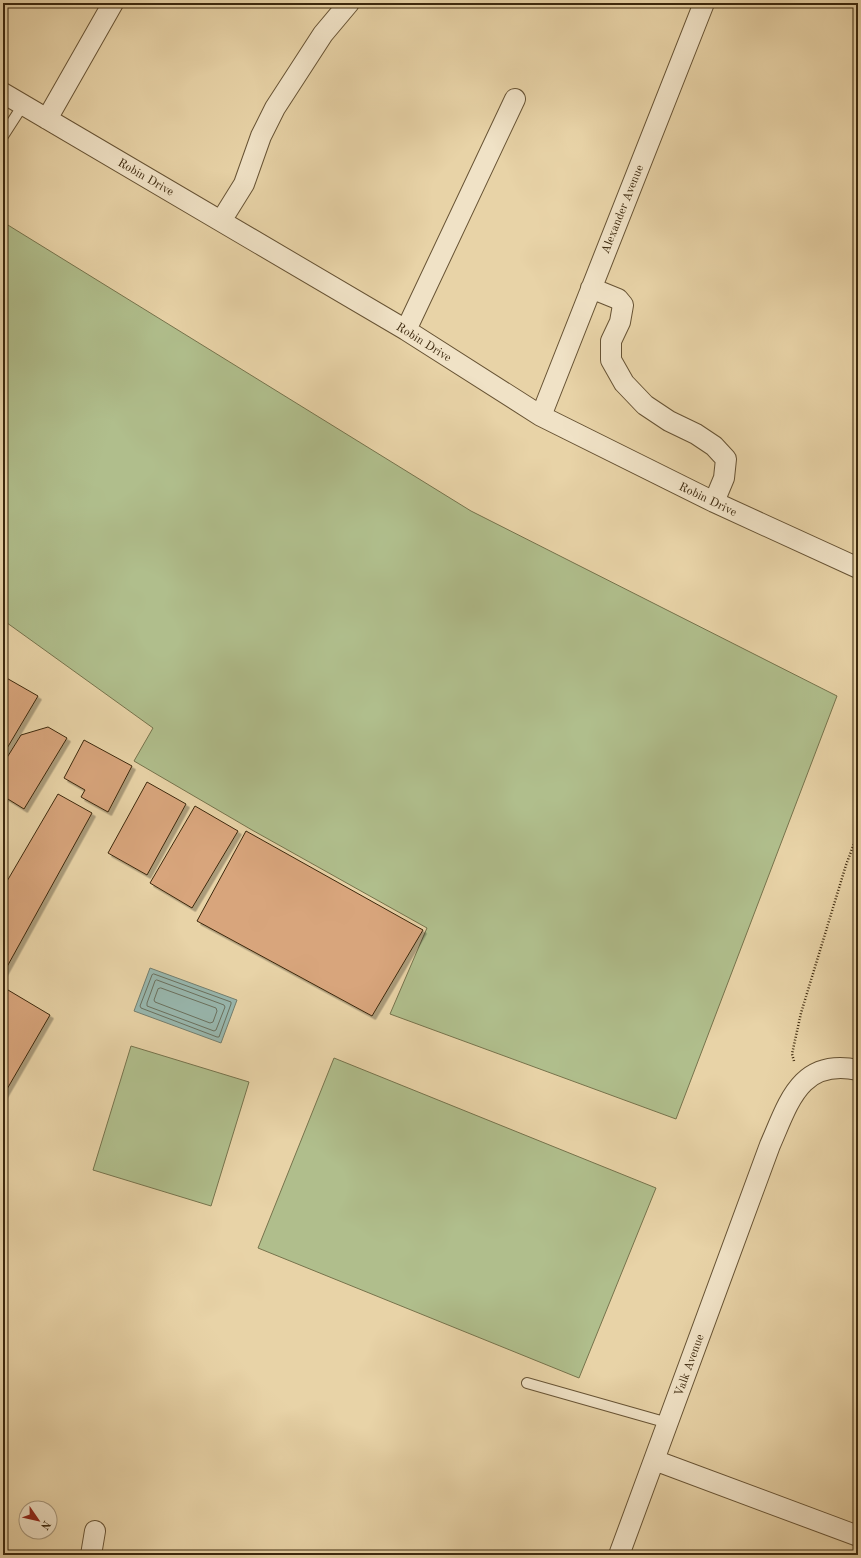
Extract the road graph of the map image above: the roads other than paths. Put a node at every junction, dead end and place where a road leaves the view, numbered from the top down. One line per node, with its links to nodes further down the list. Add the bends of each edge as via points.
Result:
1 (113, 3): 7 (street)
2 (348, 3): 9 (street, via 323,34 275,108 261,136 244,184)
3 (704, 3): 10 (street, Alexander Avenue)
4 (3, 93): 6 (street, Robin Drive)
5 (515, 99): 11 (street)
6 (23, 105): 7 (street, Robin Drive); 8 (lane)
7 (47, 119): 9 (street, Robin Drive)
8 (3, 136)
9 (221, 221): 11 (street, Robin Drive)
10 (591, 288): 12 (street, Alexander Avenue); 13 (street, via 618,298 623,306 620,322 611,341 611,360 624,383 645,405 714,446 726,459 724,478)
11 (406, 330): 12 (street, Robin Drive)
12 (541, 416): 13 (street, Robin Drive)
13 (714, 502): 14 (street, Robin Drive)
14 (858, 568)
15 (858, 1070): 17 (street, Valk Avenue, via 840,1067 814,1074 798,1087 788,1104 770,1145)
16 (527, 1383): 17 (lane)
17 (668, 1423): 18 (street, Valk Avenue)
18 (654, 1460): 20 (street); 22 (street, Valk Avenue)
19 (95, 1531): 21 (street)
20 (858, 1536)
21 (91, 1555)
22 (619, 1555)

